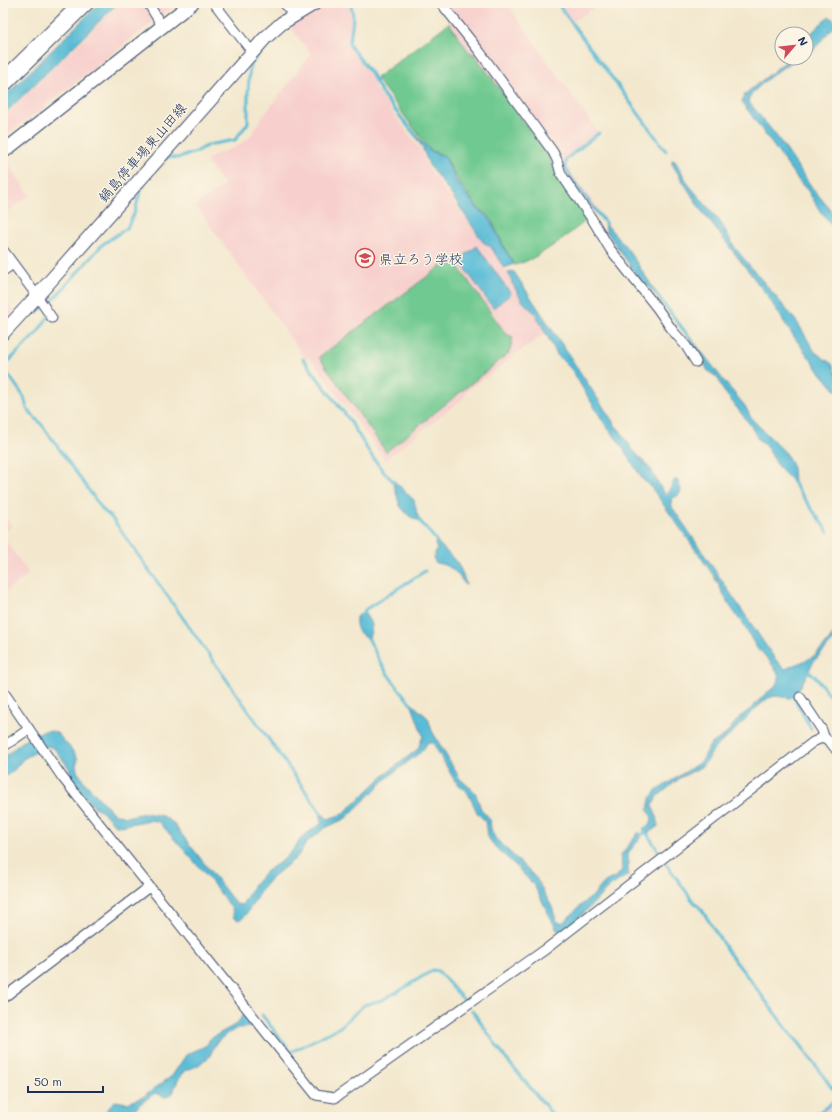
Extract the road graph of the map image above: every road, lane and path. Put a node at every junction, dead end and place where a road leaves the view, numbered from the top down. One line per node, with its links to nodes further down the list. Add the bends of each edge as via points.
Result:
1 (78, 3): 12 (street)
2 (90, 3): 13 (street)
3 (148, 3): 10 (street)
4 (192, 3): 10 (main road)
5 (214, 3): 11 (street)
6 (284, 3): 9 (street)
7 (315, 3): 9 (main road, 鍋島停車場東山田線)
8 (441, 3): 20 (street, via 553,152 561,174 610,249)
9 (294, 16): 11 (main road, 鍋島停車場東山田線, via 282,23)
10 (162, 26): 14 (main road)
11 (252, 52): 18 (main road, 鍋島停車場東山田線)
12 (3, 77)
13 (3, 89)
14 (3, 152)
15 (3, 250): 16 (street)
16 (13, 264): 17 (street); 18 (street)
17 (3, 271)
18 (45, 308): 19 (main road, 鍋島停車場東山田線)
19 (3, 333)
20 (696, 362)
21 (3, 691): 23 (street)
22 (800, 697): 24 (street)
23 (31, 732): 25 (street); 27 (street, via 62,777)
24 (824, 737): 26 (street); 27 (street, via 813,742 546,949 335,1098 316,1095)
25 (3, 746)
26 (837, 751)
27 (149, 886): 28 (street)
28 (3, 998)

